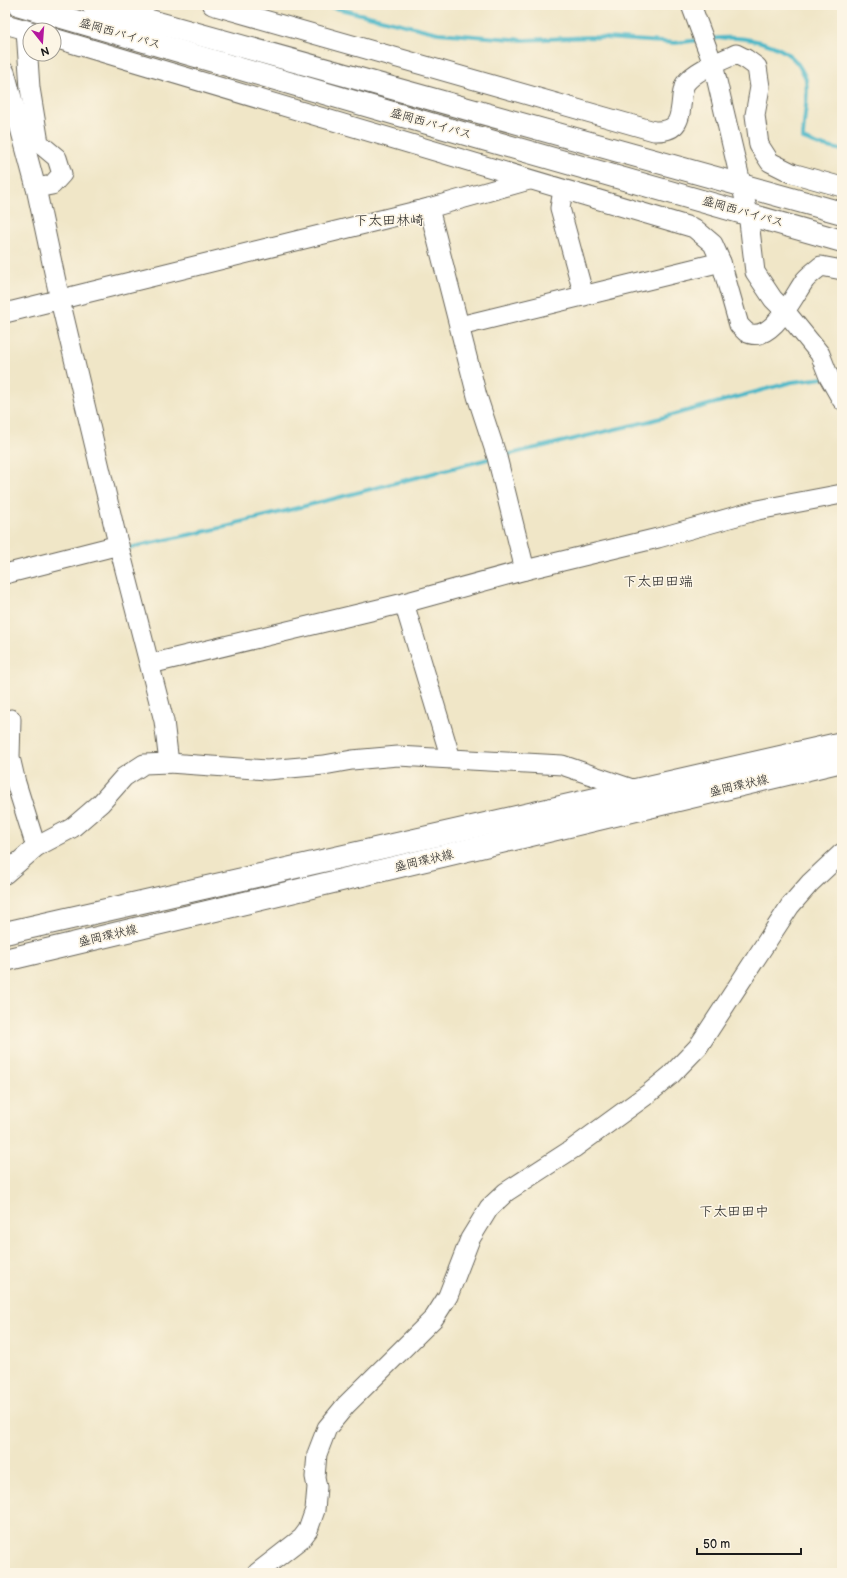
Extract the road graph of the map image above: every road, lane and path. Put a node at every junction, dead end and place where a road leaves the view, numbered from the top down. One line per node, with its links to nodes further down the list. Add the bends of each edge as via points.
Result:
1 (20, 5): 17 (main road, 盛岡西バイパス)
2 (93, 5): 12 (main road, 盛岡西バイパス)
3 (212, 5): 9 (street, via 654,131 664,131 676,125 684,86)
4 (691, 5): 9 (street)
5 (5, 24): 6 (street)
6 (22, 28)
7 (62, 40): 11 (street)
8 (29, 62): 14 (street, via 30,88 40,143 57,158 62,174 52,185)
9 (713, 64): 12 (street); 13 (street, via 736,54 757,67 760,87 755,115 759,145 770,162 792,173)
10 (5, 72): 14 (street)
11 (530, 180): 15 (street); 16 (street)
12 (741, 186): 17 (street); 18 (main road, 盛岡西バイパス)
13 (842, 187)
14 (36, 188): 23 (street)
15 (563, 190): 20 (street, via 694,228 713,244); 22 (street, via 560,208)
16 (429, 208): 23 (street); 26 (street)
17 (748, 213): 19 (main road, 盛岡西バイパス); 24 (street, via 755,272 773,299)
18 (842, 213)
19 (842, 241)
20 (721, 262): 22 (street); 24 (street, via 739,325 746,332 766,332)
21 (842, 270): 24 (street, via 821,266 806,279)
22 (584, 296): 26 (street)
23 (60, 300): 25 (street); 29 (street)
24 (785, 311): 27 (street, via 820,354)
25 (5, 313)
26 (460, 326): 30 (street, via 477,396 497,457)
27 (842, 400)
28 (842, 494): 30 (street, via 758,510 658,538)
29 (119, 545): 31 (street); 33 (street)
30 (525, 570): 32 (street)
31 (5, 574)
32 (404, 603): 33 (street); 37 (street)
33 (150, 664): 39 (street, via 164,721)
34 (11, 719): 36 (street)
35 (842, 743): 40 (main road, 盛岡環状線)
36 (7, 758): 41 (street)
37 (451, 759): 39 (street, via 398,756 267,770); 40 (street, via 562,765)
38 (842, 761): 45 (main road, 盛岡環状線)
39 (169, 763): 41 (street, via 144,764 124,777 101,803 72,828)
40 (635, 790): 44 (main road, 盛岡環状線)
41 (36, 848): 43 (street)
42 (842, 853): 46 (street, via 790,906 698,1048 648,1094 574,1148 506,1192 489,1208 470,1239 448,1296 434,1318 346,1405 327,1428 317,1454 315,1510 305,1534)
43 (5, 874)
44 (5, 933)
45 (5, 960)
46 (257, 1573)

